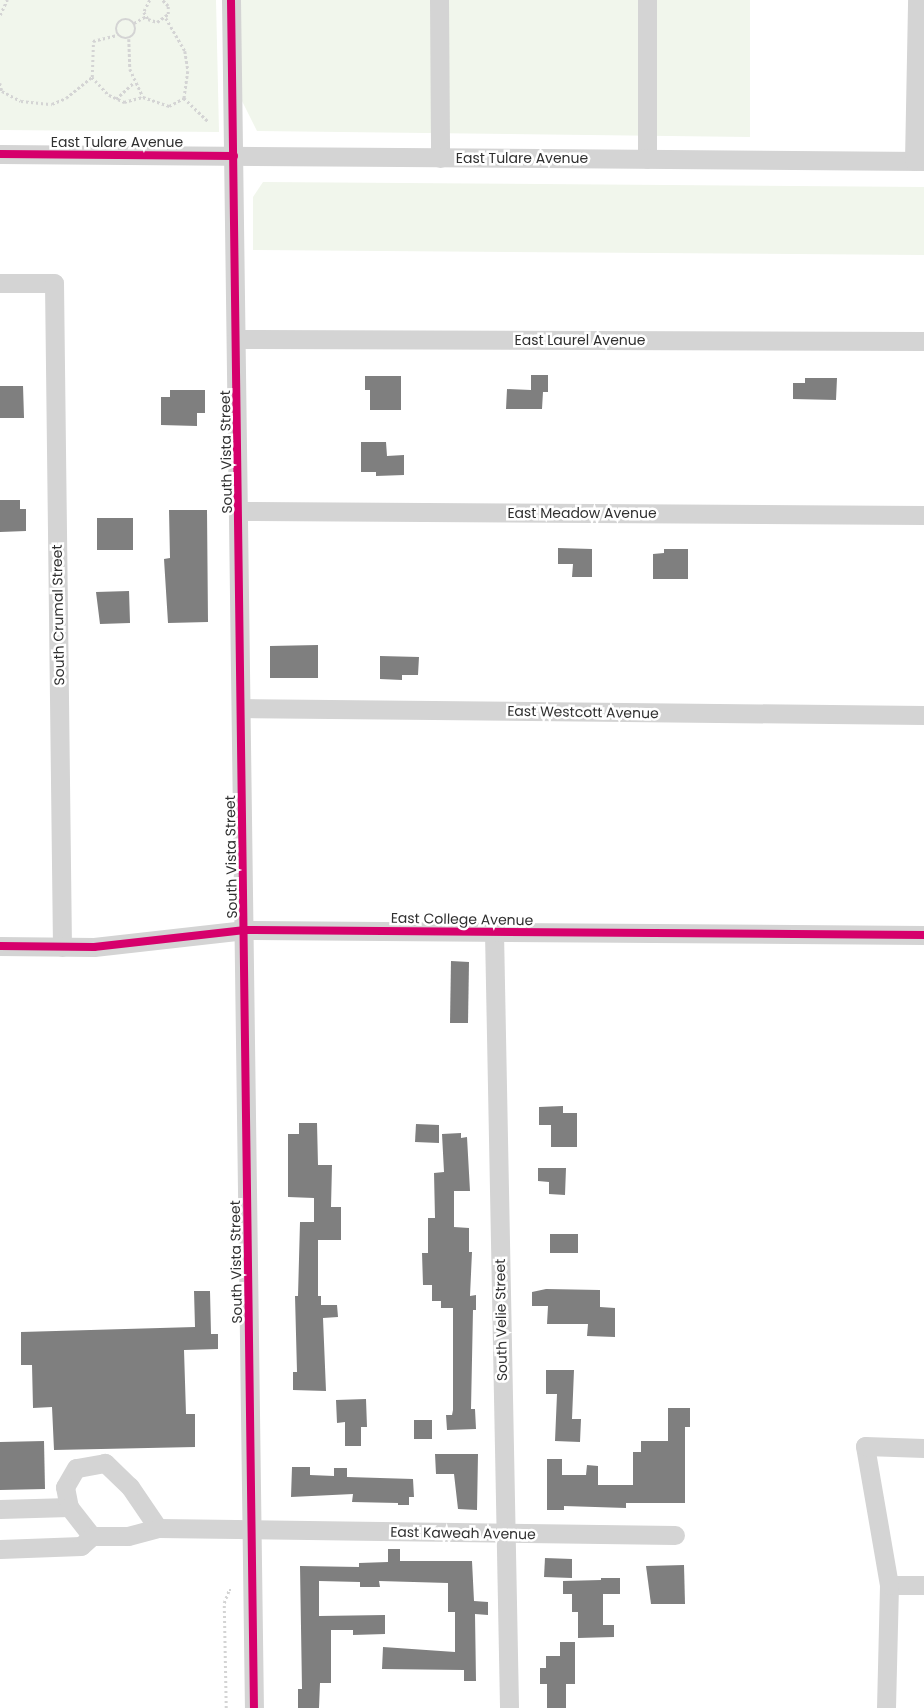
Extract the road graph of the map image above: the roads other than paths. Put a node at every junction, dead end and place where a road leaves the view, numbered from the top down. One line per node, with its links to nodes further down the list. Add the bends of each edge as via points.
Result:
1 (232, 0): 7 (street, South Vista Street)
2 (439, 0): 8 (street)
3 (647, 0): 9 (street)
4 (917, 0): 5 (street)
5 (920, 117): 10 (street)
6 (0, 154): 7 (street, East Tulare Avenue)
7 (234, 156): 8 (street, East Tulare Avenue); 12 (street, South Vista Street)
8 (440, 158): 9 (street, East Tulare Avenue)
9 (647, 159): 10 (street, East Tulare Avenue)
10 (919, 161)
11 (0, 283): 22 (street, South Crumal Street, via 54,283)
12 (236, 339): 13 (street, East Laurel Avenue); 14 (street, South Vista Street)
13 (924, 341)
14 (239, 511): 15 (street, East Meadow Avenue); 16 (street, South Vista Street)
15 (924, 515)
16 (241, 708): 17 (street, East Westcott Avenue); 18 (street, South Vista Street)
17 (924, 715)
18 (245, 930): 19 (street, East College Avenue); 22 (street, East College Avenue, via 204,932 134,944); 27 (street, South Vista Street)
19 (494, 932): 20 (street, East College Avenue); 28 (street, South Velie Street)
20 (924, 935)
21 (0, 946): 22 (street, East College Avenue)
22 (62, 947)
23 (924, 1448): 32 (street, via 866,1446)
24 (69, 1507): 25 (street); 26 (street, via 65,1487 76,1468 105,1463 130,1487); 30 (street)
25 (0, 1509)
26 (158, 1528): 27 (street, East Kaweah Avenue); 30 (street, East Kaweah Avenue, via 128,1536)
27 (251, 1531): 28 (street, East Kaweah Avenue); 34 (street, South Vista Street)
28 (505, 1534): 29 (street, East Kaweah Avenue); 35 (street, South Velie Street)
29 (675, 1534)
30 (92, 1536): 31 (street, via 81,1546)
31 (0, 1549)
32 (889, 1585): 33 (street); 36 (street)
33 (924, 1585)
34 (254, 1708)
35 (509, 1708)
36 (886, 1708)

